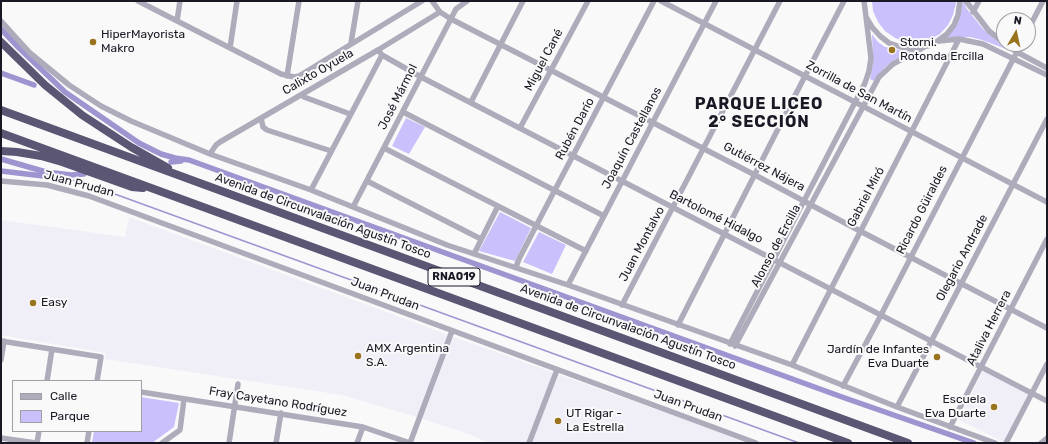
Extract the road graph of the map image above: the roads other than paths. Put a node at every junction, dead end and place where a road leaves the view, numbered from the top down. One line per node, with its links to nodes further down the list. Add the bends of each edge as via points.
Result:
1 (138, 1): 26 (street)
2 (180, 1): 26 (street)
3 (237, 1): 36 (street)
4 (298, 1): 45 (street)
5 (358, 1): 33 (street)
6 (420, 1): 33 (street, Calixto Oyuela)
7 (432, 1): 21 (street, Gutiérrez Nájera)
8 (467, 1): 25 (street, José Mármol, via 459,6)
9 (523, 1): 34 (street)
10 (588, 1): 43 (street, Miguel Cané)
11 (654, 1): 49 (street, Rubén Darío)
12 (661, 1): 28 (street, Zorrilla de San Martín)
13 (716, 1): 28 (street, Joaquín Castellanos)
14 (780, 1): 38 (street, Juan Montalvo)
15 (844, 1): 46 (street)
16 (960, 1): 31 (street, via 954,25)
17 (966, 1): 22 (street)
18 (979, 1): 22 (street)
19 (1044, 1): 24 (street)
20 (863, 2): 23 (street, Alonso de Ercilla)
21 (440, 12): 25 (street, Gutiérrez Nájera); 37 (street, Calixto Oyuela)
22 (973, 12): 29 (street)
23 (866, 16): 35 (street, via 872,27 889,43 912,49); 51 (street, Alonso de Ercilla, via 870,65 868,77)
24 (1036, 16)
25 (451, 19): 34 (street, Gutiérrez Nájera); 47 (street, José Mármol)
26 (177, 21): 36 (street)
27 (1, 22): 66 (street, Avenida de Circunvalación Agustín Tosco, via 49,70 96,103 131,121)
28 (704, 24): 38 (street, Zorrilla de San Martín); 58 (street, Joaquín Castellanos)
29 (996, 37)
30 (959, 39): 31 (street); 41 (street, via 983,44); 61 (street, Gabriel Miró)
31 (939, 41): 35 (street)
32 (1, 42): 71 (highway, via 45,85 82,115 131,147)
33 (351, 43): 45 (street, Calixto Oyuela, via 299,76)
34 (501, 44): 43 (street, Gutiérrez Nájera); 50 (street)
35 (924, 47): 52 (street, Alonso de Ercilla, via 886,70 876,80)
36 (230, 48): 45 (street)
37 (378, 50): 40 (street, Bartolomé Hidalgo); 48 (street, Calixto Oyuela)
38 (755, 50): 46 (street, Zorrilla de San Martín); 63 (street, Juan Montalvo)
39 (1017, 52): 41 (street, Ricardo Güiraldes); 42 (street)
40 (382, 56): 47 (street, Bartolomé Hidalgo); 55 (street)
41 (1013, 58): 44 (street); 68 (street, Ricardo Güiraldes)
42 (1047, 68)
43 (551, 70): 49 (street, Gutiérrez Nájera); 59 (street, Miguel Cané)
44 (1047, 75)
45 (287, 76)
46 (805, 76): 51 (street, Zorrilla de San Martín); 69 (street)
47 (421, 77): 50 (street, Bartolomé Hidalgo); 54 (street, José Mármol)
48 (302, 94): 55 (street); 56 (street, Calixto Oyuela)
49 (604, 97): 58 (street, Gutiérrez Nájera); 67 (street, Rubén Darío)
50 (471, 102): 59 (street, Bartolomé Hidalgo)
51 (856, 102): 52 (street, Zorrilla de San Martín); 78 (street, Alonso de Ercilla)
52 (863, 106): 61 (street, Zorrilla de San Martín); 80 (street, Alonso de Ercilla)
53 (1, 110): 71 (highway, Avenida de Circunvalación Agustín Tosco / RNA019)
54 (403, 112): 62 (street, José Mármol); 77 (street)
55 (350, 114): 65 (street)
56 (261, 118): 65 (street, via 267,130); 66 (street, Calixto Oyuela, via 220,142)
57 (1047, 119): 74 (street, Olegario Andrade)
58 (653, 122): 63 (street, Gutiérrez Nájera); 73 (street, Joaquín Castellanos)
59 (520, 128): 67 (street, Bartolomé Hidalgo)
60 (1, 132): 75 (highway, RNA019)
61 (912, 132): 68 (street, Zorrilla de San Martín); 86 (street, Gabriel Miró)
62 (384, 148): 72 (street, José Mármol); 81 (street)
63 (704, 149): 69 (street, Gutiérrez Nájera); 83 (street, Juan Montalvo)
64 (1, 151): 75 (highway, via 40,156 132,186)
65 (331, 151): 76 (street)
66 (210, 154): 76 (street, Avenida de Circunvalación Agustín Tosco)
67 (574, 155): 73 (street, Bartolomé Hidalgo); 77 (street, Rubén Darío)
68 (962, 158): 74 (street, Zorrilla de San Martín); 92 (street, Ricardo Güiraldes)
69 (755, 175): 78 (street, Gutiérrez Nájera); 87 (street)
70 (1, 181): 104 (street, Juan Prudan, via 47,185 89,196)
71 (193, 181): 142 (highway, Avenida de Circunvalación Agustín Tosco / RNA019)
72 (367, 181): 82 (street, José Mármol); 88 (street)
73 (623, 181): 83 (street, Bartolomé Hidalgo); 84 (street, Joaquín Castellanos)
74 (1013, 184): 79 (street, Zorrilla de San Martín); 96 (street, Olegario Andrade)
75 (155, 189): 141 (highway, RNA019)
76 (311, 190): 82 (street, Avenida de Circunvalación Agustín Tosco)
77 (554, 191): 84 (street); 85 (street, Rubén Darío)
78 (804, 201): 80 (street, Gutiérrez Nájera); 93 (street, Alonso de Ercilla)
79 (1047, 202)
80 (810, 204): 86 (street, Gutiérrez Nájera); 94 (street, Alonso de Ercilla)
81 (498, 206): 85 (street); 88 (street)
82 (353, 207): 91 (street, Avenida de Circunvalación Agustín Tosco)
83 (674, 207): 87 (street, Bartolomé Hidalgo); 99 (street, Juan Montalvo)
84 (604, 216): 90 (street, Joaquín Castellanos)
85 (536, 226): 90 (street); 95 (street, Rubén Darío)
86 (860, 231): 92 (street, Gutiérrez Nájera); 98 (street, Gabriel Miró)
87 (724, 234): 93 (street, Bartolomé Hidalgo); 102 (street)
88 (481, 239): 91 (street)
89 (1047, 239): 100 (street, Ataliva Herrera)
90 (586, 251): 97 (street, Joaquín Castellanos)
91 (474, 254): 95 (street, Avenida de Circunvalación Agustín Tosco)
92 (911, 257): 96 (street, Gutiérrez Nájera); 101 (street, Ricardo Güiraldes)
93 (773, 259): 94 (street, Bartolomé Hidalgo); 107 (street, Alonso de Ercilla)
94 (780, 262): 98 (street, Bartolomé Hidalgo); 108 (street, Alonso de Ercilla)
95 (516, 268): 97 (street, Avenida de Circunvalación Agustín Tosco)
96 (961, 283): 100 (street, Gutiérrez Nájera); 106 (street, Olegario Andrade)
97 (568, 285): 99 (street, Avenida de Circunvalación Agustín Tosco)
98 (830, 289): 101 (street, Bartolomé Hidalgo); 112 (street, Gabriel Miró)
99 (622, 305): 102 (street, Avenida de Circunvalación Agustín Tosco)
100 (1010, 309): 103 (street, Gutiérrez Nájera); 113 (street, Ataliva Herrera)
101 (881, 315): 106 (street, Bartolomé Hidalgo); 118 (street, Ricardo Güiraldes)
102 (678, 325): 107 (street, Avenida de Circunvalación Agustín Tosco)
103 (1047, 328)
104 (452, 331): 114 (street, Juan Prudan); 138 (street)
105 (2, 341): 109 (street); 110 (street)
106 (931, 341): 113 (street, Bartolomé Hidalgo); 124 (street, Olegario Andrade)
107 (730, 344): 108 (street, Avenida de Circunvalación Agustín Tosco)
108 (736, 346): 112 (street, Avenida de Circunvalación Agustín Tosco)
109 (52, 349): 115 (street); 116 (street, via 101,356)
110 (1, 360)
111 (1047, 364): 120 (street)
112 (792, 365): 118 (street, Avenida de Circunvalación Agustín Tosco)
113 (981, 367): 120 (street, Bartolomé Hidalgo); 127 (street, Ataliva Herrera)
114 (557, 370): 139 (street); 140 (street, Juan Prudan)
115 (47, 380)
116 (97, 380)
117 (238, 384): 123 (street)
118 (843, 386): 124 (street, Avenida de Circunvalación Agustín Tosco)
119 (142, 392): 121 (street, Fray Cayetano Rodríguez)
120 (1032, 393): 122 (street, Bartolomé Hidalgo); 144 (street)
121 (184, 399): 123 (street, Fray Cayetano Rodríguez); 134 (street, via 180,430)
122 (1047, 401)
123 (235, 407): 125 (street, Fray Cayetano Rodríguez); 135 (street)
124 (897, 407): 127 (street, Avenida de Circunvalación Agustín Tosco)
125 (281, 413): 126 (street, Fray Cayetano Rodríguez); 136 (street)
126 (362, 426): 137 (street); 138 (street, Fray Cayetano Rodríguez)
127 (950, 427): 143 (street, Avenida de Circunvalación Agustín Tosco)
128 (39, 432): 132 (street)
129 (89, 432): 133 (street)
130 (1, 438): 132 (street)
131 (1047, 438): 145 (street)
132 (37, 443)
133 (87, 443)
134 (162, 443)
135 (229, 443)
136 (276, 443)
137 (357, 443)
138 (410, 443)
139 (529, 443)
140 (756, 443)
141 (848, 443)
142 (908, 443)
143 (995, 443)
144 (1006, 443)
145 (1041, 443)

